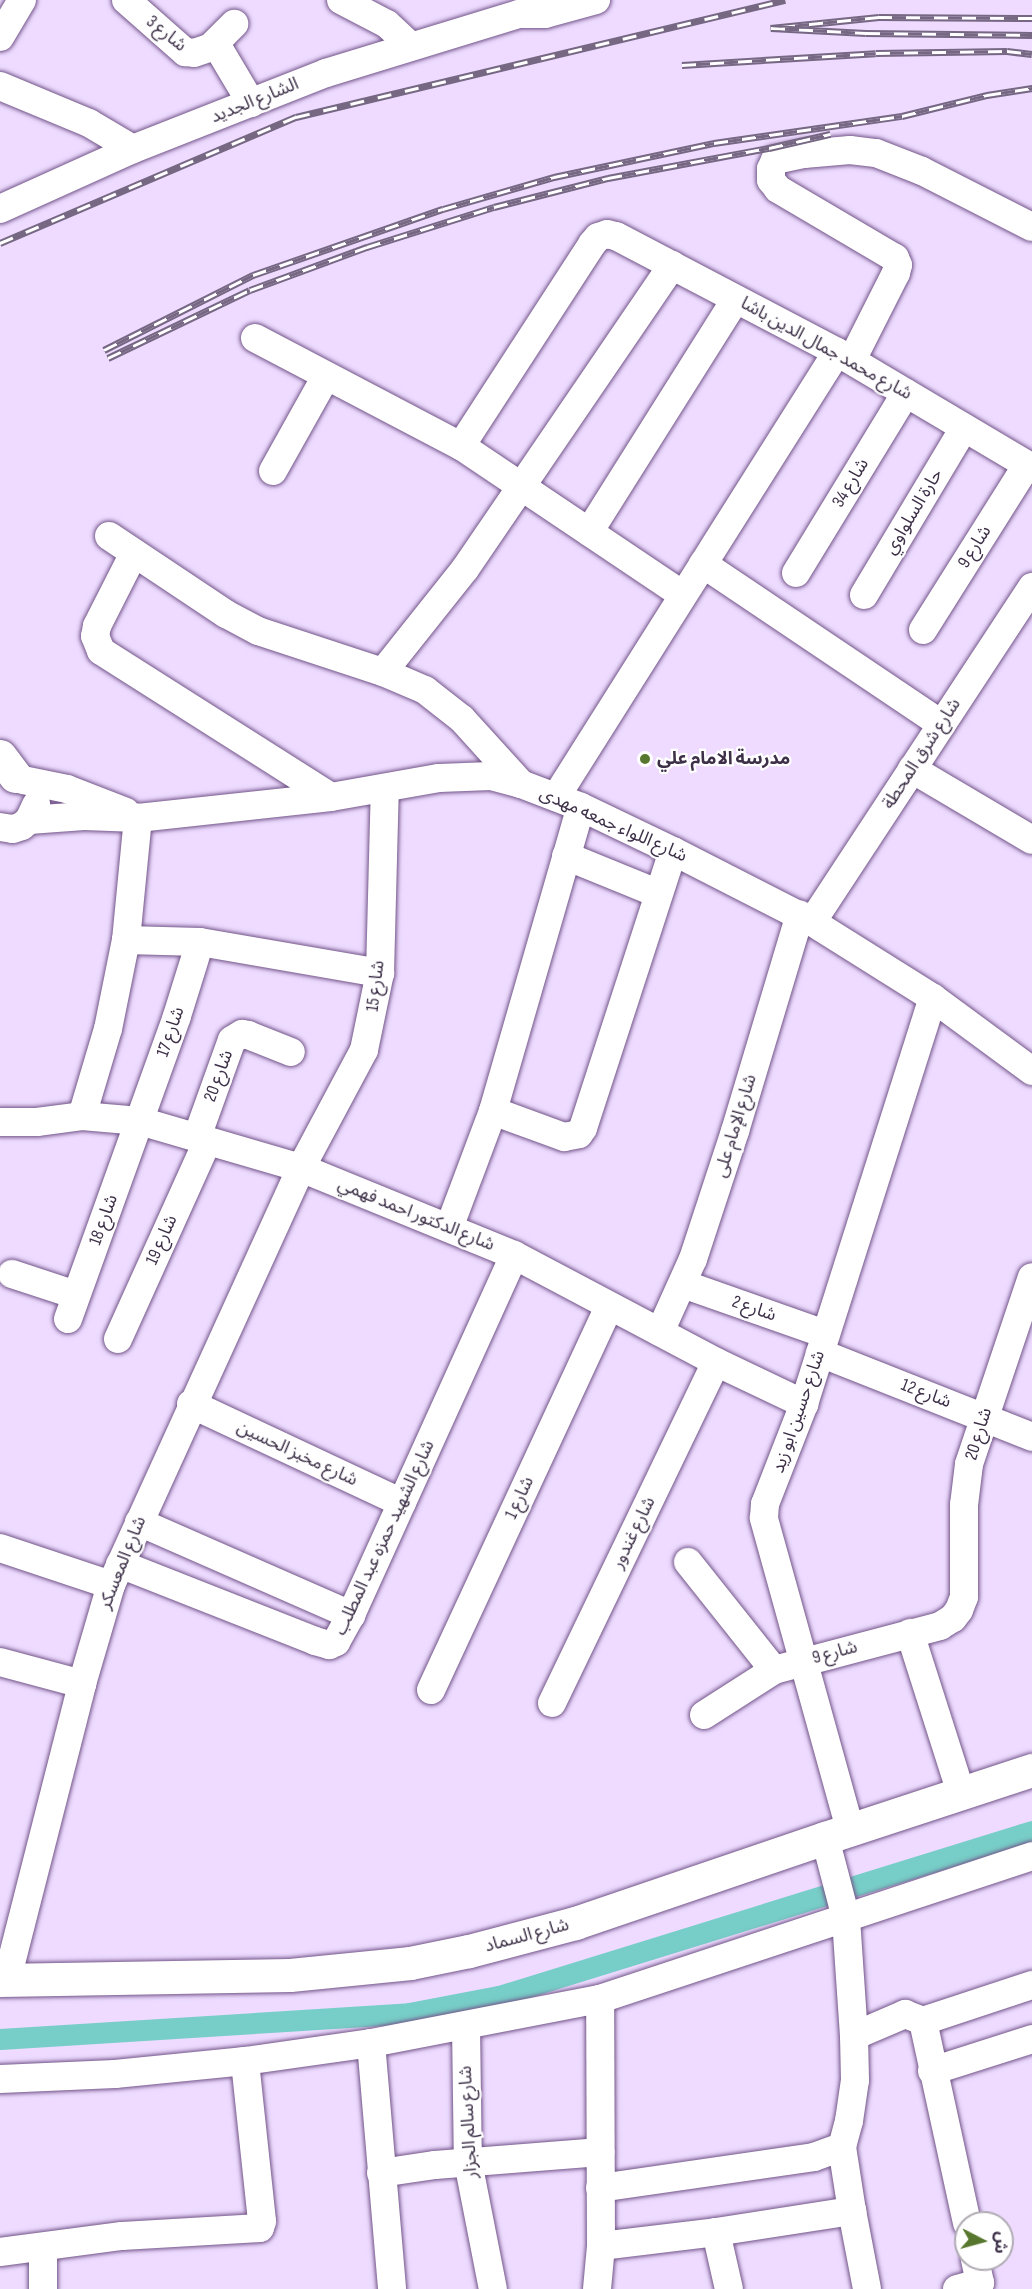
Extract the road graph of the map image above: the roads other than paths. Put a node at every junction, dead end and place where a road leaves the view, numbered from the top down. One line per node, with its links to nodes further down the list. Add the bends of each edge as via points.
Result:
1 (22, 0): 8 (street)
2 (126, 0): 9 (street, شارع 3, via 185,52)
3 (341, 0): 10 (street, via 387,24)
4 (484, 0): 6 (street)
5 (596, 0): 6 (street, الشارع الجديد, via 545,14)
6 (519, 10): 10 (street, الشارع الجديد)
7 (234, 24): 9 (street)
8 (0, 37)
9 (211, 46): 12 (street, شارع 3, via 222,52)
10 (411, 46): 12 (street, الشارع الجديد, via 326,73)
11 (0, 86): 13 (street, via 89,123)
12 (251, 103): 13 (street, الشارع الجديد)
13 (133, 149): 14 (street, الشارع الجديد)
14 (0, 209)
15 (1032, 227): 19 (street, via 922,171 876,153 850,150 776,160 771,180 778,189 890,252 898,266)
16 (672, 265): 17 (street, شارع محمد جمال الدين باشا); 23 (street, شارع محمد جمال الدين باشا, via 616,236 602,234); 26 (street)
17 (736, 299): 19 (street, شارع محمد جمال الدين باشا); 27 (street)
18 (255, 338): 20 (street)
19 (844, 356): 21 (street, شارع محمد جمال الدين باشا); 30 (street)
20 (326, 376): 23 (street); 25 (street)
21 (906, 393): 22 (street, شارع محمد جمال الدين باشا); 31 (street, شارع 34)
22 (964, 428): 24 (street, شارع محمد جمال الدين باشا); 33 (street, حارة السلواوي)
23 (461, 446): 26 (street)
24 (1029, 466): 35 (street, شارع 9)
25 (273, 471)
26 (521, 484): 27 (street); 36 (street, via 465,569)
27 (589, 532): 34 (street)
28 (109, 536): 29 (street)
29 (134, 553): 36 (street, via 258,631); 42 (street, via 97,626 95,636 101,651)
30 (703, 564): 34 (street); 37 (street)
31 (796, 573)
32 (1032, 586): 37 (street, شارع شرق المحطة)
33 (864, 595)
34 (683, 596): 43 (street)
35 (923, 630)
36 (383, 672): 40 (street, via 425,690 462,719)
37 (941, 724): 38 (street, شارع شرق المحطة)
38 (912, 769): 46 (street); 50 (street, شارع شرق المحطة)
39 (10, 772): 44 (street, via 89,796); 45 (street, via 31,786 36,803)
40 (521, 784): 41 (street, شارع اللواء جمعه مهدى, via 490,776 438,778); 43 (street, شارع اللواء جمعه مهدى)
41 (385, 788): 42 (street, شارع اللواء جمعه مهدى); 53 (street, شارع 15)
42 (331, 796): 44 (street, شارع اللواء جمعه مهدى)
43 (568, 802): 47 (street, شارع اللواء جمعه مهدى); 48 (street)
44 (138, 819): 45 (street, شارع اللواء جمعه مهدى, via 84,816); 51 (street)
45 (11, 828)
46 (1032, 840)
47 (673, 851): 49 (street); 50 (street, شارع اللواء جمعه مهدى)
48 (566, 856): 49 (street); 57 (street)
49 (659, 894): 57 (street, via 579,1134 564,1137)
50 (806, 918): 54 (street, شارع اللواء جمعه مهدى); 67 (street, شارع الإمام على)
51 (126, 940): 52 (street); 58 (street, via 108,1029)
52 (200, 942): 53 (street); 59 (street, شارع 17)
53 (380, 973): 62 (street, شارع 15, via 364,1050)
54 (933, 998): 56 (street, شارع اللواء جمعه مهدى); 71 (street, شارع حسين ابو زيد)
55 (291, 1052): 61 (street, شارع 20, via 248,1035 232,1040)
56 (1032, 1071)
57 (493, 1111): 63 (street)
58 (82, 1116): 59 (street, شارع الدكتور احمد فهمي); 60 (street, شارع الدكتور احمد فهمي)
59 (140, 1120): 61 (street, شارع الدكتور احمد فهمي); 65 (street, شارع 18, via 72,1307)
60 (0, 1122)
61 (202, 1140): 62 (street, شارع الدكتور احمد فهمي); 70 (street, شارع 19)
62 (301, 1168): 63 (street, شارع الدكتور احمد فهمي); 73 (street, شارع المعسكر)
63 (449, 1228): 64 (street, شارع الدكتور احمد فهمي)
64 (514, 1255): 68 (street, شارع الدكتور احمد فهمي); 77 (street, شارع الشهيد حمزه عبد المطلب)
65 (12, 1274)
66 (1032, 1277): 75 (street, شارع 20)
67 (683, 1284): 69 (street, شارع الإمام على); 71 (street, شارع 2)
68 (609, 1306): 69 (street, شارع الدكتور احمد فهمي); 89 (street, شارع 1)
69 (660, 1332): 72 (street, شارع الدكتور احمد فهمي)
70 (118, 1339)
71 (822, 1343): 74 (street, شارع حسين ابو زيد); 75 (street, شارع 12)
72 (716, 1362): 74 (street, شارع الدكتور احمد فهمي); 90 (street, شارع غندور)
73 (191, 1404): 77 (street, شارع مخبز الحسين); 78 (street, شارع المعسكر)
74 (804, 1404): 85 (street, شارع حسين ابو زيد, via 765,1504 764,1518)
75 (983, 1417): 76 (street, شارع 12); 82 (street, شارع 20, via 969,1464 964,1505)
76 (1032, 1437)
77 (402, 1503): 83 (street, شارع الشهيد حمزه عبد المطلب)
78 (139, 1522): 81 (street, شارع المعسكر); 83 (street)
79 (0, 1548): 81 (street)
80 (688, 1562): 87 (street)
81 (116, 1574): 83 (street, شارع الشهيد حمزه عبد المطلب, via 329,1645 336,1642); 88 (street, شارع المعسكر)
82 (964, 1597): 84 (street, شارع 9, via 953,1618 940,1626)
83 (351, 1616)
84 (910, 1633): 85 (street, شارع 9); 93 (street)
85 (804, 1661): 87 (street, شارع 9); 94 (street, شارع حسين ابو زيد)
86 (0, 1662): 88 (street)
87 (774, 1670): 91 (street, شارع 9)
88 (82, 1684): 97 (street, شارع المعسكر)
89 (430, 1690)
90 (552, 1703)
91 (704, 1715)
92 (1032, 1770): 93 (highway, شارع السماد)
93 (961, 1793): 94 (highway, شارع السماد)
94 (835, 1844): 96 (street, شارع حسين ابو زيد); 97 (highway, شارع السماد, via 575,1923 410,1963 290,1975)
95 (1032, 1856): 96 (street)
96 (844, 1908): 99 (street); 102 (street, شارع حسين ابو زيد)
97 (3, 1980)
98 (1032, 1985): 100 (street)
99 (600, 1999): 101 (street); 109 (street)
100 (923, 2021): 102 (street, via 905,2014); 106 (street)
101 (466, 2026): 104 (street); 110 (street, شارع سالم الجزار)
102 (854, 2036): 108 (street, شارع حسين ابو زيد, via 855,2080)
103 (1032, 2039): 106 (street)
104 (371, 2043): 105 (street); 111 (street)
105 (245, 2061): 107 (street, via 115,2074); 117 (street, via 260,2228 162,2233)
106 (932, 2071): 114 (street)
107 (0, 2079)
108 (842, 2147): 112 (street, via 814,2157); 113 (street)
109 (600, 2152): 110 (street); 112 (street)
110 (468, 2162): 111 (street); 122 (street, شارع سالم الجزار)
111 (381, 2173): 121 (street)
112 (600, 2188): 116 (street)
113 (852, 2211): 115 (street); 125 (street)
114 (964, 2211)
115 (716, 2232): 116 (street); 124 (street)
116 (600, 2246): 123 (street)
117 (43, 2247): 118 (street); 120 (street)
118 (0, 2252)
119 (978, 2271): 126 (street, via 980,2283)
120 (43, 2289)
121 (392, 2289)
122 (493, 2289)
123 (597, 2289)
124 (729, 2289)
125 (867, 2289)
126 (957, 2289)

